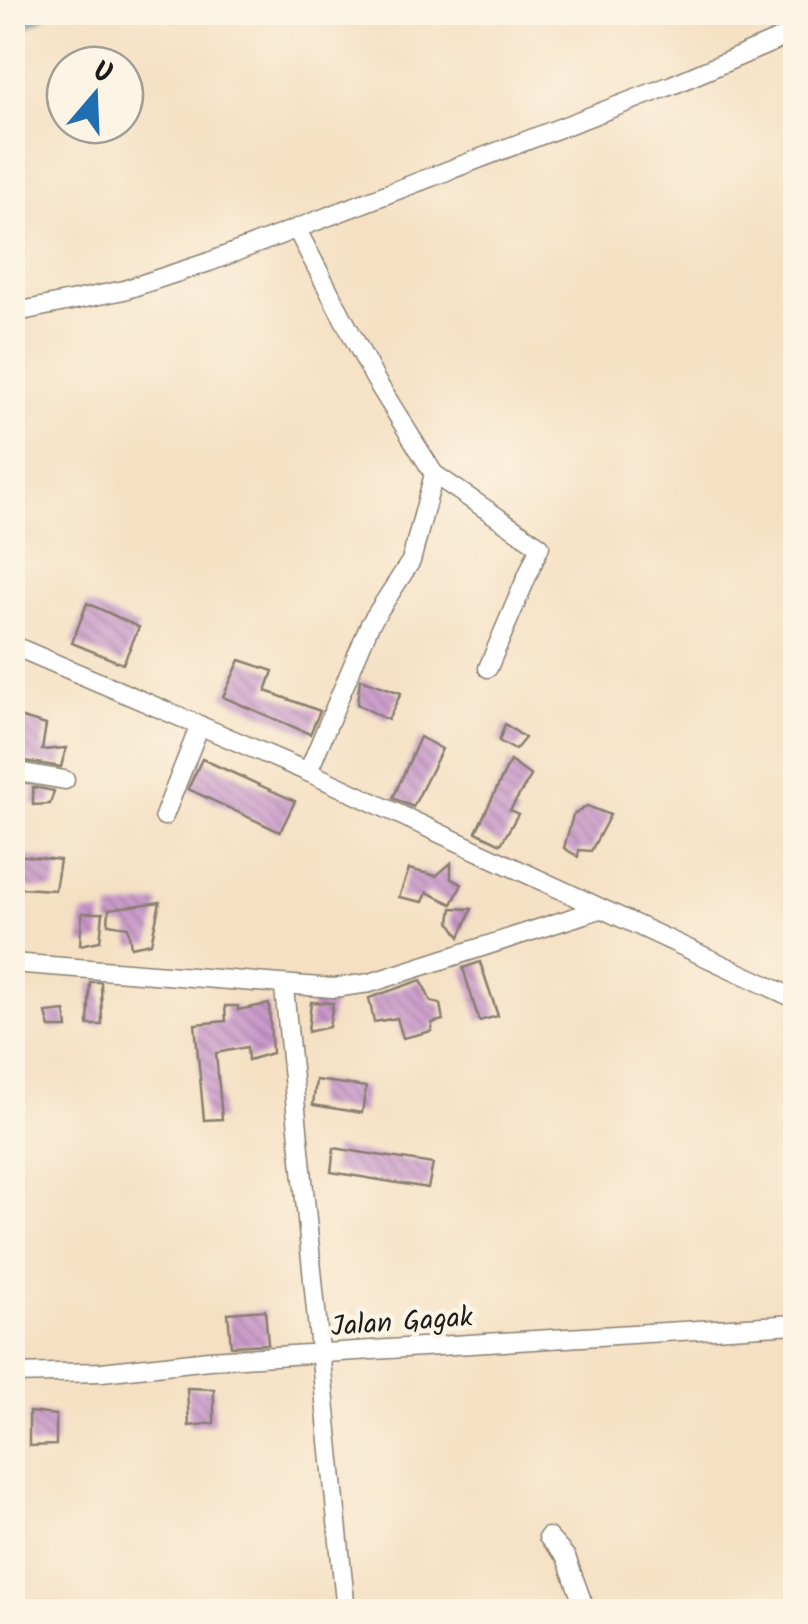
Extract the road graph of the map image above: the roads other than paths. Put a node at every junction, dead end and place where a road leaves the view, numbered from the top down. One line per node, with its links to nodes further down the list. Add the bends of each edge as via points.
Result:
1 (782, 12): 2 (lane)
2 (790, 34): 3 (street)
3 (297, 230): 4 (street, via 124,290); 5 (street)
4 (12, 313)
5 (434, 474): 7 (street, via 540,546); 10 (street, via 412,560 370,624)
6 (12, 644): 8 (street)
7 (488, 668)
8 (200, 725): 10 (street); 12 (street)
9 (12, 771): 11 (street)
10 (308, 772): 13 (street)
11 (65, 780)
12 (164, 816)
13 (600, 908): 15 (street, via 370,983); 16 (street)
14 (12, 963): 15 (street)
15 (284, 988): 18 (street)
16 (796, 999)
17 (796, 1324): 18 (street, Jalan Gagak)
18 (319, 1356): 19 (street, Jalan Gagak); 21 (street)
19 (12, 1374)
20 (548, 1538): 22 (street, via 566,1557)
21 (346, 1612)
22 (586, 1612)

